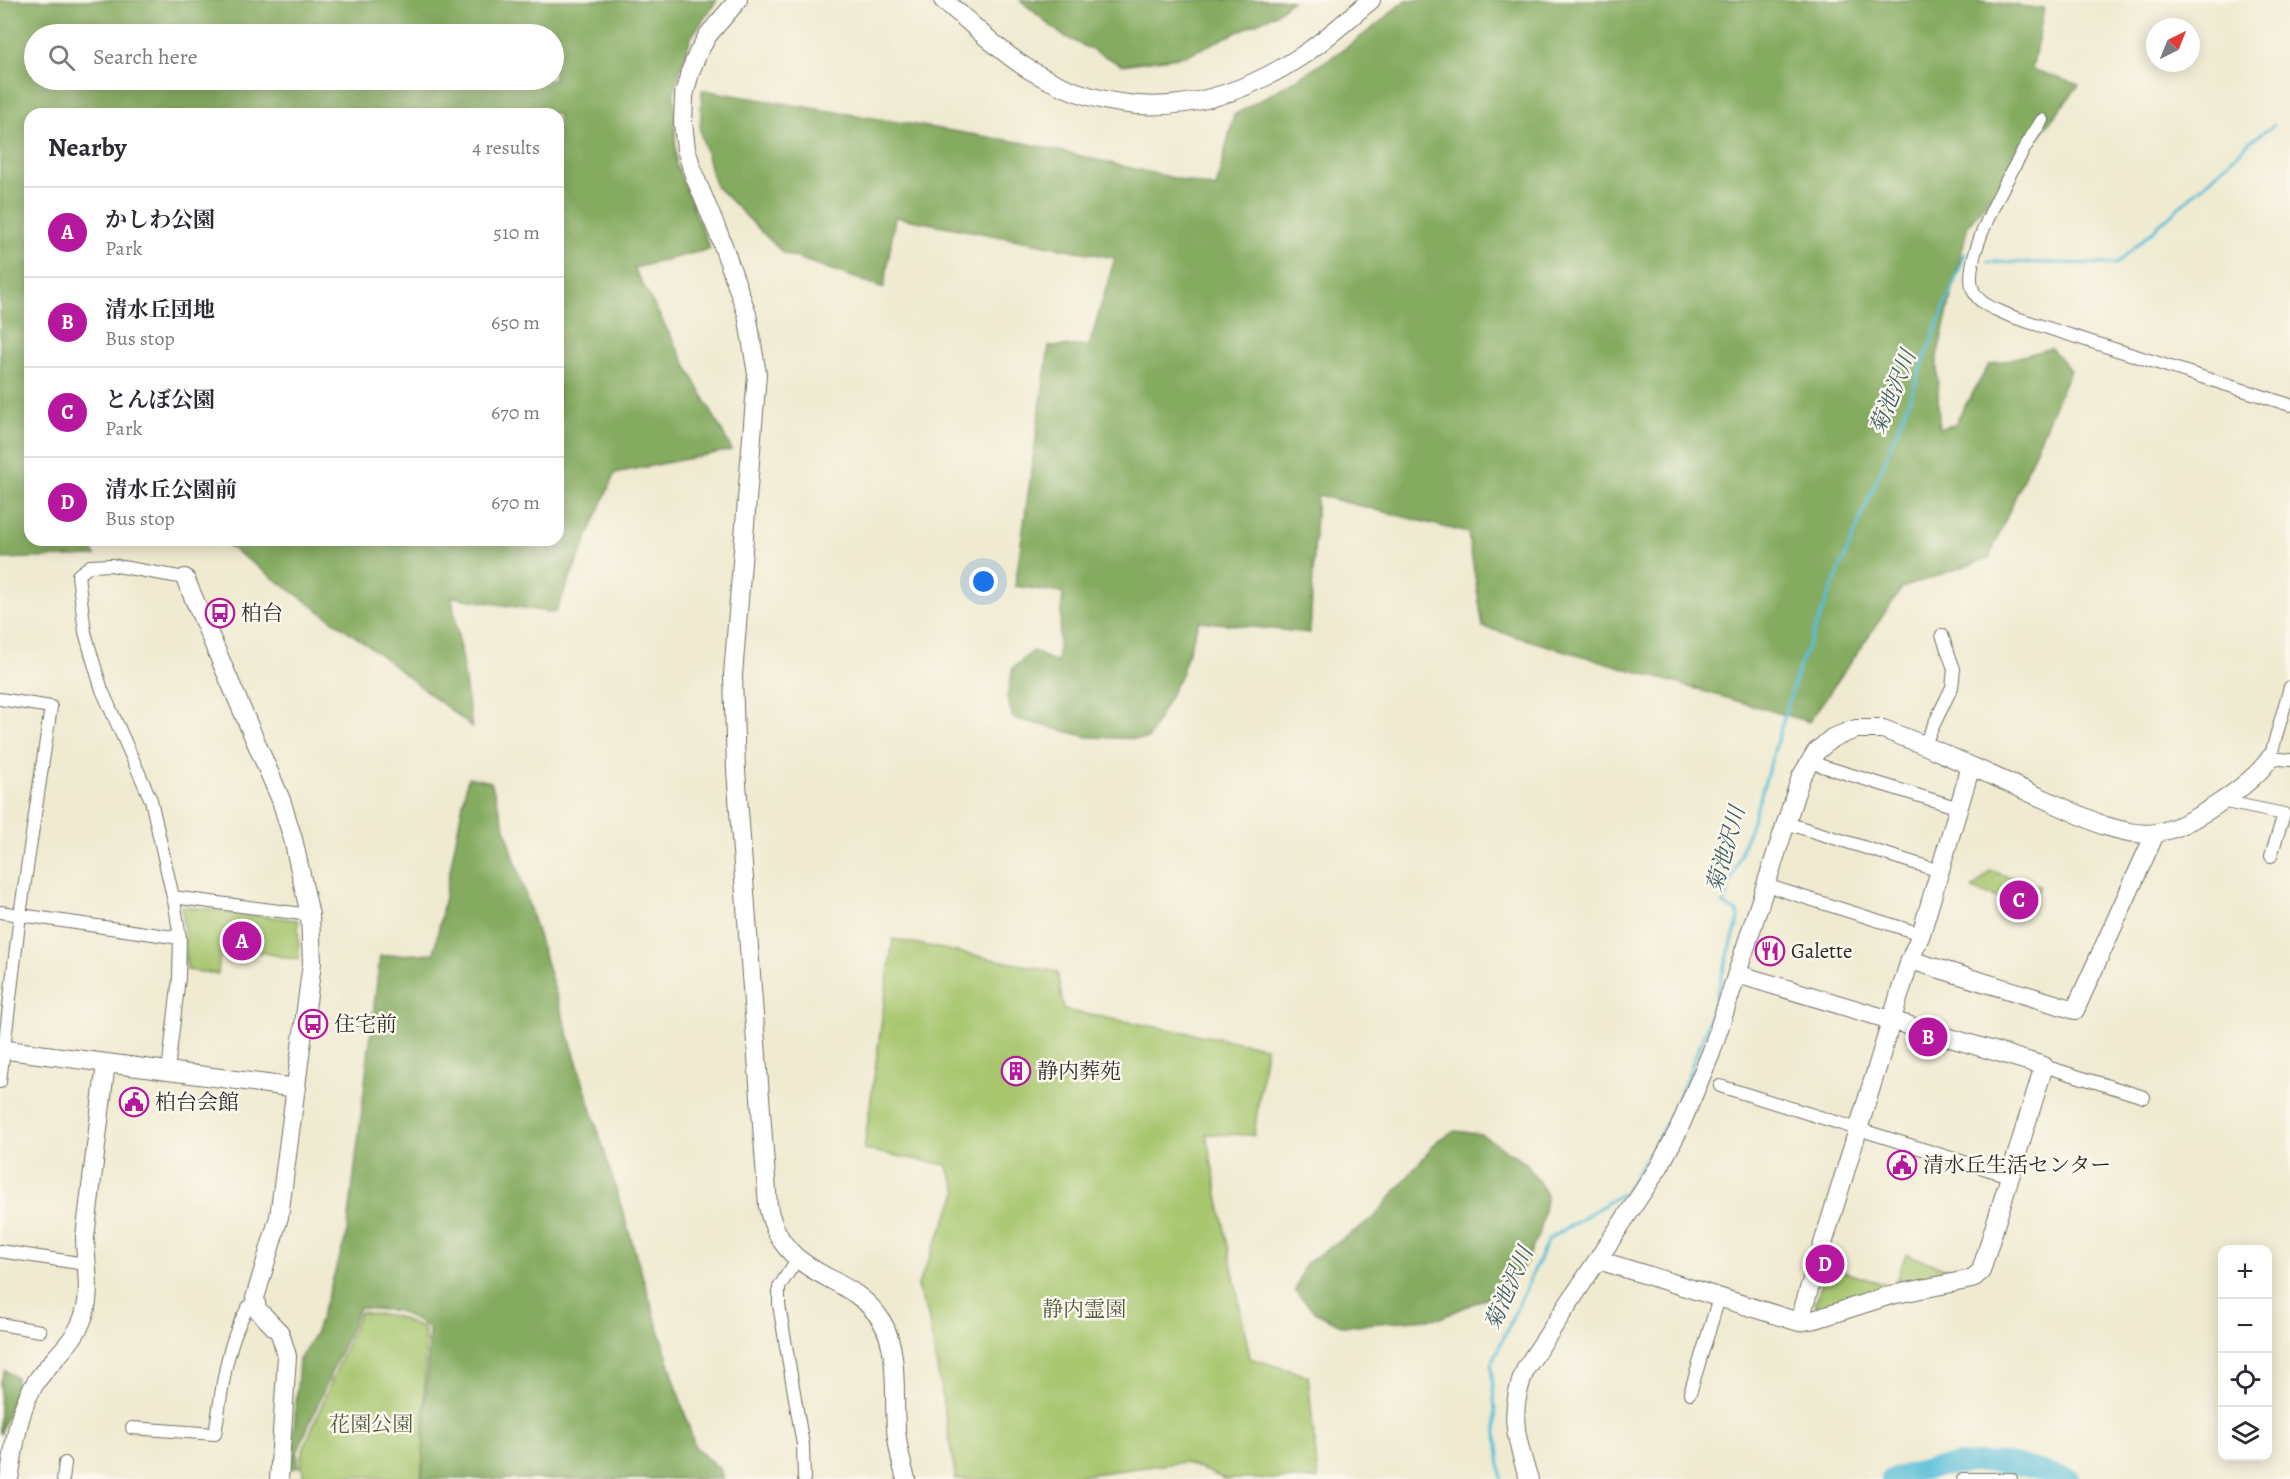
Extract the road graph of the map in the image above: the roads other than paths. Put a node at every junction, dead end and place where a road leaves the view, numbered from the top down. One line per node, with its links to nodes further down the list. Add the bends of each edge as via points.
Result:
1 (738, 0): 42 (street, via 698,53 684,96 683,123 694,175 747,314 757,374 733,675 736,770 768,1206 774,1230)
2 (943, 0): 3 (street, via 997,47 1051,81 1116,102 1148,106 1224,96 1253,84 1306,53)
3 (1371, 0)
4 (2042, 120): 5 (street, via 2016,160 1973,260 1970,279 1981,302 2010,316)
5 (2290, 405)
6 (185, 578): 22 (street, via 111,565 90,566 78,575 92,657 102,690 151,800); 25 (street, via 281,800)
7 (1942, 635): 10 (street, via 1954,669 1952,687)
8 (2290, 687): 11 (street)
9 (0, 699): 24 (street, via 51,707)
10 (1924, 745): 13 (street, via 1883,729 1856,729 1832,738); 14 (street)
11 (2270, 758): 12 (street); 15 (street)
12 (2290, 760)
13 (1809, 762): 16 (street); 17 (street)
14 (1971, 766): 16 (street); 18 (street, via 2102,825)
15 (2221, 801): 18 (street, via 2187,824); 19 (street, via 2284,814)
16 (1959, 808): 20 (street)
17 (1786, 823): 20 (street); 21 (street)
18 (2155, 834): 28 (street, via 2075,1010)
19 (2271, 856)
20 (1940, 871): 26 (street)
21 (1765, 885): 26 (street); 29 (street)
22 (173, 897): 25 (street); 27 (street)
23 (0, 912): 24 (street)
24 (20, 915): 27 (street); 31 (street)
25 (310, 915): 37 (street, via 312,963)
26 (1921, 934): 28 (street)
27 (180, 938): 34 (street)
28 (1910, 960): 30 (street)
29 (1737, 974): 30 (street); 43 (street, via 1711,1053 1678,1131)
30 (1891, 1020): 33 (street); 39 (street)
31 (2, 1050): 32 (street); 35 (street)
32 (106, 1063): 34 (street); 44 (street)
33 (2044, 1066): 38 (street); 40 (street)
34 (168, 1071): 37 (street)
35 (0, 1082)
36 (1720, 1086): 39 (street)
37 (297, 1088): 46 (street, via 279,1217 255,1298)
38 (2144, 1097)
39 (1858, 1129): 40 (street); 47 (street)
40 (2009, 1176): 47 (street, via 1977,1276 1891,1295)
41 (0, 1251): 44 (street)
42 (798, 1258): 56 (street, via 779,1287 779,1305 803,1445); 57 (street, via 860,1299 881,1320 888,1334 897,1438)
43 (1598, 1260): 45 (street); 58 (street, via 1526,1368 1518,1387 1516,1435)
44 (85, 1264): 53 (street, via 85,1315 70,1342 43,1371 28,1395)
45 (1719, 1298): 47 (street); 50 (street)
46 (257, 1309): 51 (street, via 248,1307 237,1325 214,1434); 55 (street, via 280,1333 287,1356)
47 (1799, 1322)
48 (0, 1324): 49 (street)
49 (40, 1331)
50 (1690, 1393)
51 (132, 1428)
52 (65, 1463): 54 (street)
53 (9, 1479)
54 (63, 1479)
55 (279, 1479)
56 (804, 1479)
57 (906, 1479)
58 (1530, 1479)
59 (1963, 1479): 60 (street)
60 (2011, 1479)

